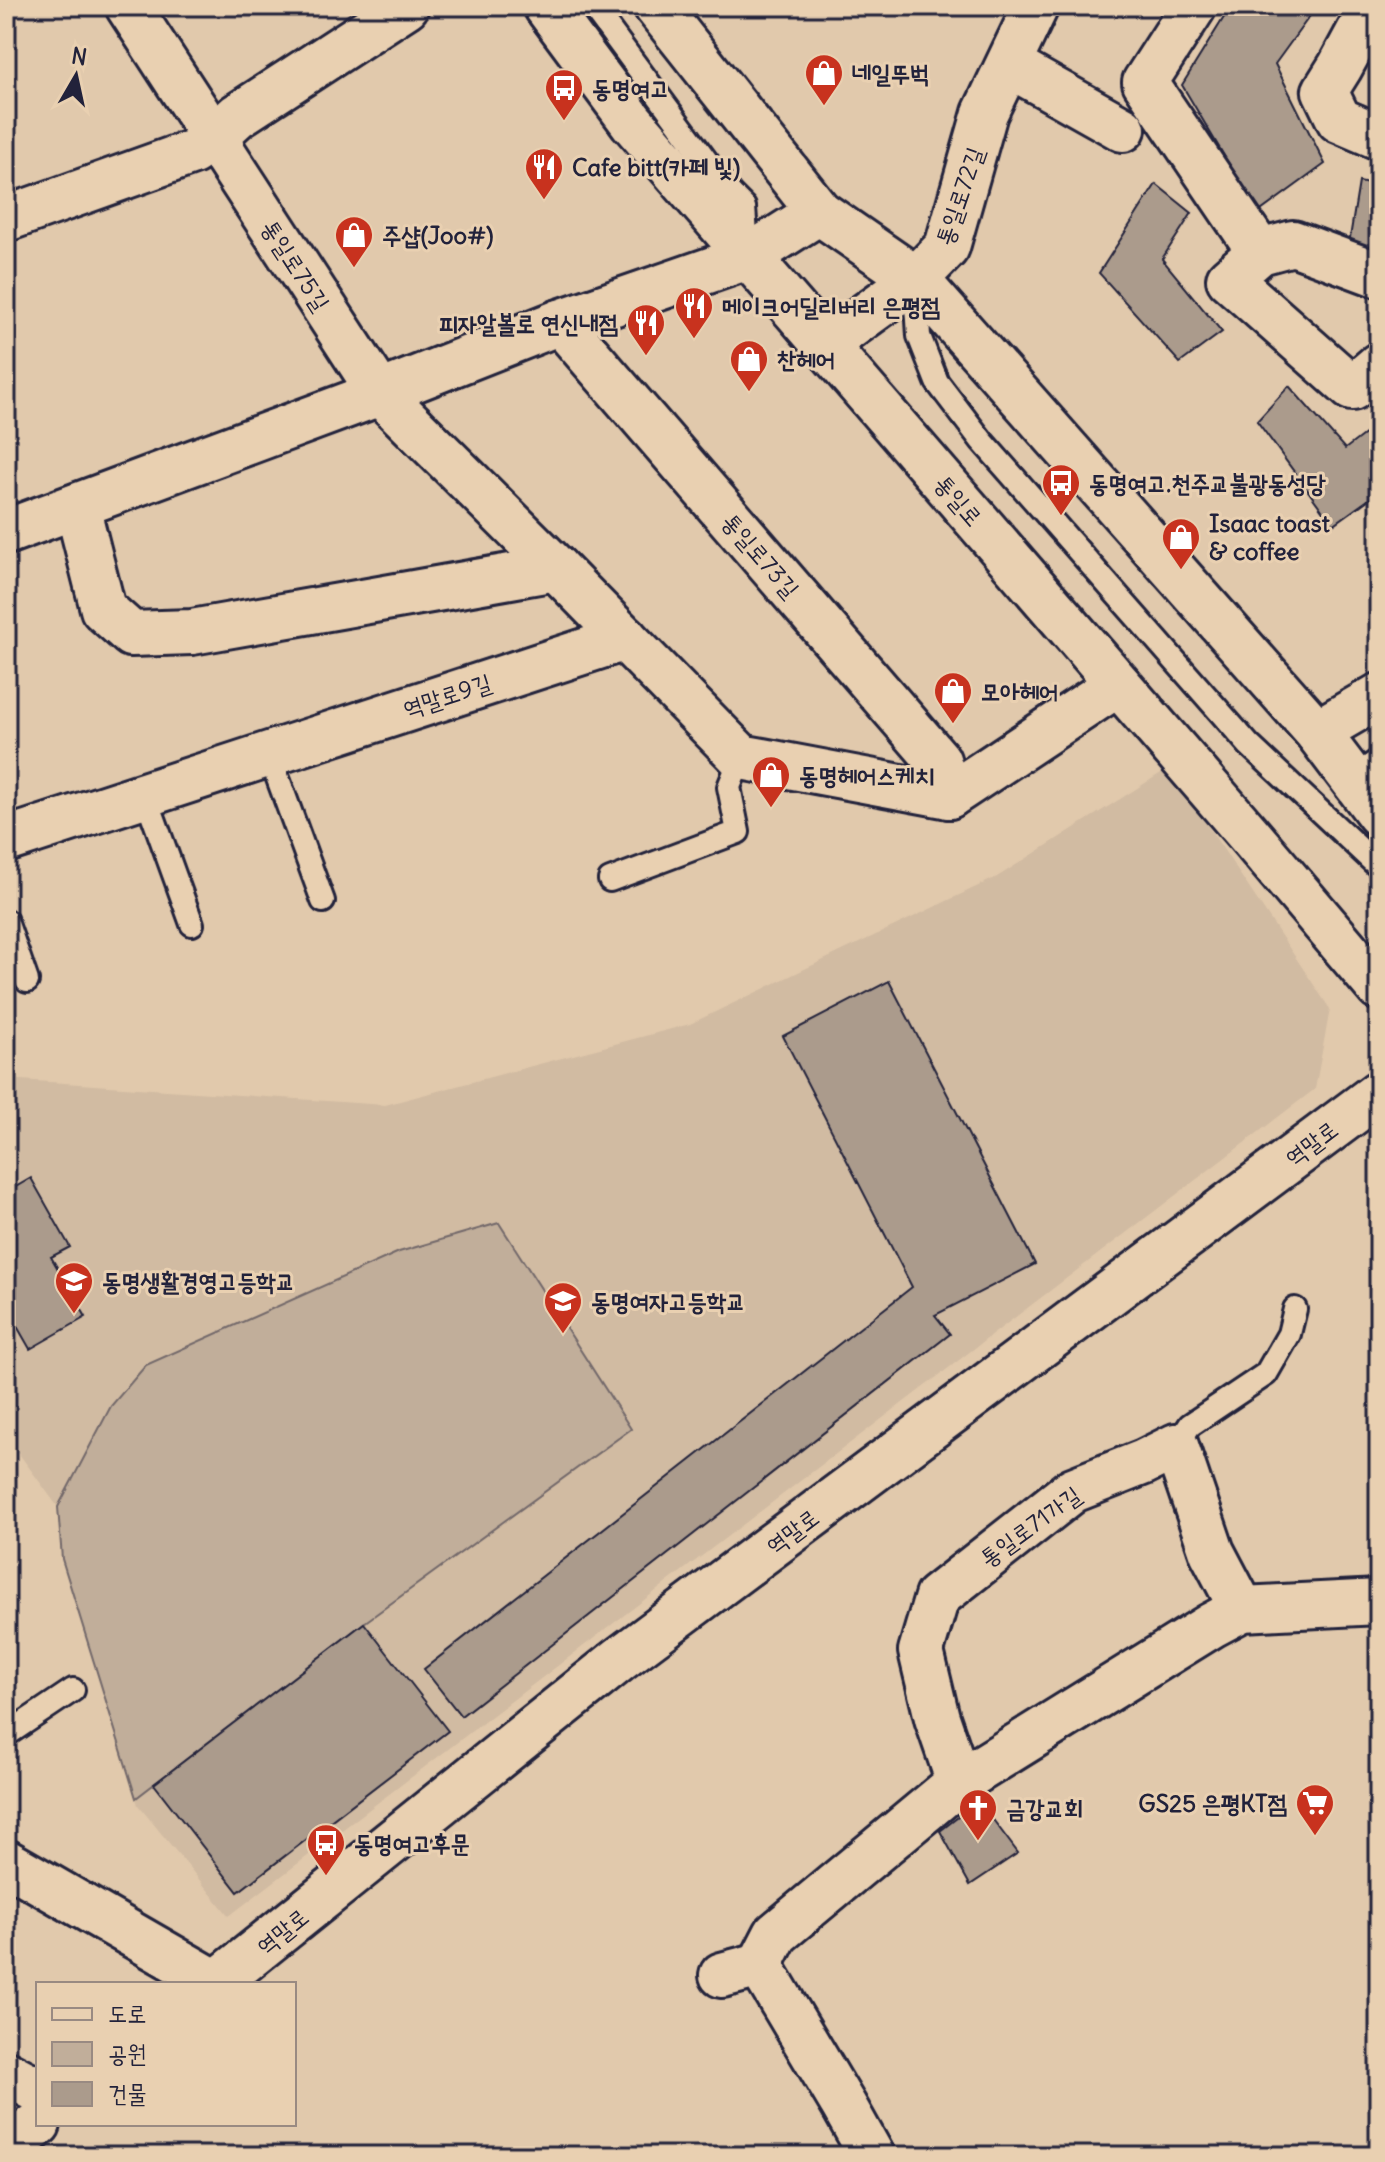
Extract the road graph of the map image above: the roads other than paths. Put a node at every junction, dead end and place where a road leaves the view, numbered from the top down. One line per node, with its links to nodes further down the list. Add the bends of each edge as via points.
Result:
1 (128, 6): 12 (street, 통일로75길)
2 (406, 6): 12 (street, via 237,116)
3 (546, 6): 16 (street, 통일로, via 632,122)
4 (592, 6): 16 (lane, via 744,207)
5 (656, 6): 13 (street)
6 (1036, 6): 9 (street, 통일로72길)
7 (1194, 6): 15 (street, via 1145,82)
8 (1373, 6): 11 (street, via 1325,91 1339,120)
9 (1009, 65): 10 (street); 18 (street, 통일로72길, via 985,113 947,247)
10 (1123, 129)
11 (1379, 137)
12 (213, 138): 14 (street, via 193,152); 22 (street, 통일로75길)
13 (819, 212): 16 (street); 18 (street)
14 (6, 219)
15 (1260, 252): 17 (street, via 1293,243); 21 (street, via 1229,279 1352,388)
16 (748, 257): 19 (street); 20 (street, 통일로)
17 (1371, 266)
18 (916, 279): 20 (street, 통일로72길); 29 (street); 37 (lane, via 919,336 937,382 982,441 1249,745)
19 (560, 322): 22 (street); 34 (street, 통일로73길, via 938,760)
20 (826, 344): 27 (street, 통일로)
21 (1379, 365)
22 (380, 393): 23 (street); 25 (street)
23 (77, 506): 24 (street); 25 (street, via 103,609 131,634 192,632)
24 (6, 532)
25 (556, 568): 26 (street)
26 (625, 638): 30 (street, 역말로9길); 31 (street)
27 (1118, 684): 34 (street); 43 (street, 통일로)
28 (1379, 696): 29 (street)
29 (1317, 732): 32 (street)
30 (269, 754): 33 (street, 역말로9길); 39 (lane)
31 (741, 757): 34 (street); 38 (lane, via 729,787 738,832)
32 (1365, 770): 35 (street)
33 (145, 794): 36 (street, 역말로9길); 41 (lane)
34 (949, 796)
35 (1379, 814)
36 (6, 840)
37 (1379, 867)
38 (610, 880)
39 (323, 901)
40 (6, 921): 42 (lane)
41 (192, 924)
42 (27, 981)
43 (1379, 988)
44 (1379, 1093): 54 (street, 역말로, via 620,1659)
45 (1295, 1309): 46 (lane, 통일로71가길, via 1289,1334 1266,1374 1190,1425)
46 (1176, 1446): 48 (street, via 1212,1552); 51 (street, 통일로71가길, via 1073,1490 937,1597 921,1651)
47 (1379, 1602): 48 (street)
48 (1242, 1609): 51 (street)
49 (73, 1690): 50 (lane)
50 (6, 1735)
51 (959, 1782): 59 (street, via 776,1934 741,1970 844,2106)
52 (6, 1862): 53 (street, 역말로)
53 (213, 1982)
54 (218, 1982)
55 (6, 2073): 56 (street)
56 (36, 2089)
57 (36, 2126): 58 (street)
58 (6, 2150)
59 (872, 2156)

